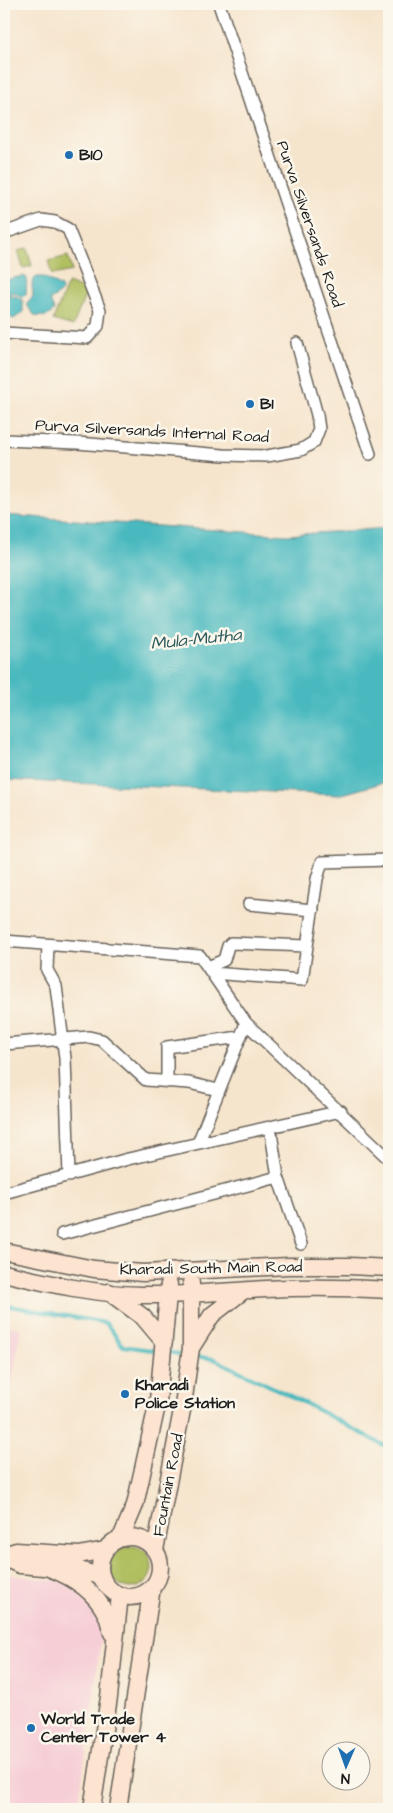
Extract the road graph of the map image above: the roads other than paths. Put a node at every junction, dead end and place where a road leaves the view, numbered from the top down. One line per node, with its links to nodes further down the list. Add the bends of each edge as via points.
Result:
1 (219, 4): 6 (street, Purva Silversands Road)
2 (4, 233): 3 (street, via 41,220 55,222 68,229 100,310 98,326 86,338)
3 (4, 333)
4 (297, 342): 5 (street, Purva Silversands Internal Road, via 319,429 314,442 301,450 267,456 223,455)
5 (4, 440)
6 (370, 454)
7 (389, 860): 9 (street, via 322,862)
8 (249, 904): 9 (street)
9 (312, 910): 12 (street)
10 (4, 941): 11 (street)
11 (48, 945): 13 (street, via 200,956); 16 (street, via 47,970 56,986)
12 (307, 946): 13 (street, via 231,943 224,960); 13 (street, via 302,980)
13 (210, 970): 14 (street)
14 (246, 1022): 15 (street); 20 (street)
15 (240, 1037): 18 (street, via 167,1047); 19 (street)
16 (63, 1039): 17 (street); 18 (street, via 89,1037 102,1040 146,1080); 24 (street)
17 (4, 1044)
18 (167, 1082): 19 (street)
19 (218, 1090): 22 (street)
20 (341, 1111): 21 (street); 23 (street)
21 (270, 1127): 22 (street); 25 (street)
22 (198, 1143): 24 (street)
23 (389, 1159)
24 (69, 1176): 26 (street)
25 (278, 1177): 27 (street); 28 (street)
26 (4, 1193)
27 (62, 1234)
28 (301, 1244)
29 (4, 1251): 32 (street, Kharadi South Main Road, via 94,1270)
30 (389, 1268): 31 (street, Kharadi South Main Road, via 289,1266)
31 (192, 1271): 32 (street, Kharadi South Main Road); 37 (street, Fountain Road)
32 (169, 1272): 38 (street, Fountain Road)
33 (4, 1273): 36 (street, Kharadi South Main Road)
34 (389, 1290): 35 (street, Kharadi South Main Road, via 350,1287)
35 (243, 1291): 37 (street, Kharadi South Main Road); 40 (street, via 212,1316)
36 (109, 1292): 38 (street, Kharadi South Main Road); 39 (street, via 144,1317)
37 (191, 1293): 38 (street, Kharadi South Main Road); 40 (street, Fountain Road)
38 (168, 1294): 39 (street, Fountain Road)
39 (164, 1345): 41 (street, Fountain Road, via 158,1401 135,1506)
40 (190, 1356): 43 (street, Fountain Road)
41 (121, 1538): 42 (street, Fountain Road); 43 (street, Fountain Road, via 138,1538)
42 (105, 1550): 44 (street, via 79,1555 16,1551); 46 (street, via 100,1563)
43 (155, 1550): 47 (street, Fountain Road, via 160,1560 160,1572)
44 (4, 1556): 45 (street, via 20,1565)
45 (49, 1568): 46 (street, via 80,1570); 49 (street, via 68,1575 90,1592 106,1615)
46 (102, 1577): 48 (street, via 109,1588)
47 (152, 1587): 48 (street, via 137,1596); 51 (street, Fountain Road)
48 (120, 1595): 49 (street)
49 (115, 1641): 50 (street)
50 (92, 1809)
51 (118, 1809)

